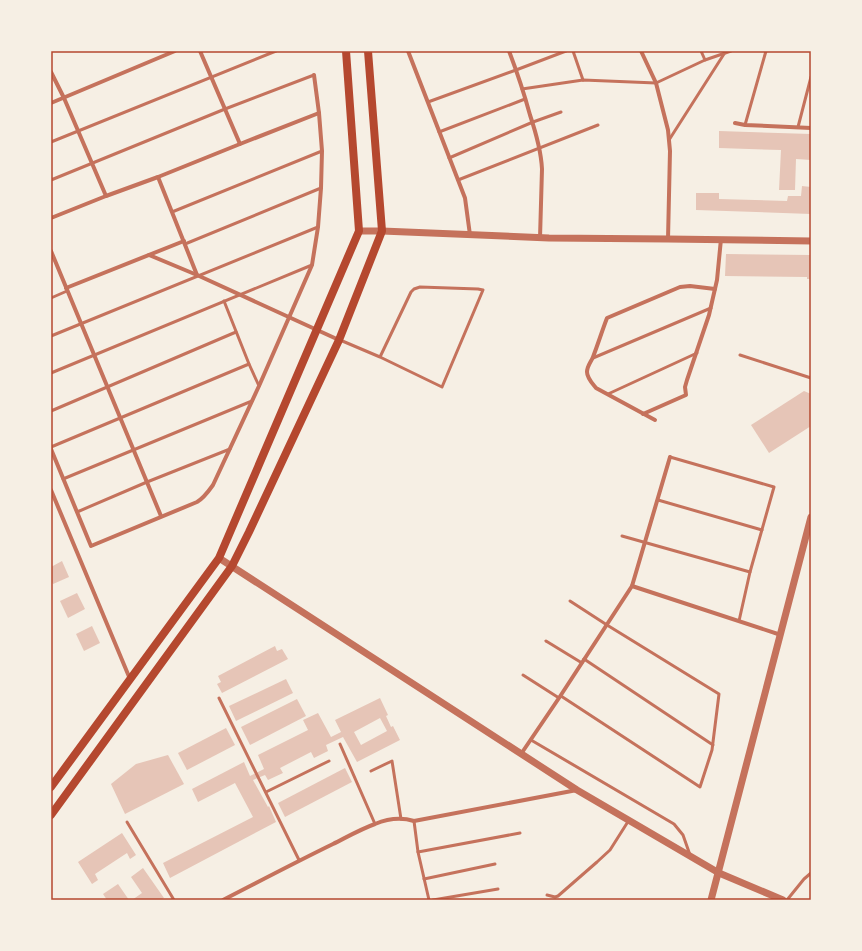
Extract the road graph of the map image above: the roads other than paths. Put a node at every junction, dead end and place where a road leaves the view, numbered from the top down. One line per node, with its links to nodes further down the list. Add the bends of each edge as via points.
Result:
1 (175, 51): 24 (street)
2 (200, 51): 19 (street)
3 (276, 51): 19 (lane)
4 (346, 51): 54 (main road)
5 (368, 51): 55 (main road)
6 (408, 51): 26 (street)
7 (509, 51): 16 (street)
8 (566, 51): 16 (lane)
9 (573, 51): 21 (lane)
10 (641, 51): 22 (street)
11 (701, 51): 15 (lane)
12 (731, 51): 14 (lane)
13 (766, 51): 33 (lane)
14 (725, 53): 15 (lane); 39 (lane)
15 (705, 60): 22 (lane)
16 (516, 70): 23 (street); 26 (lane)
17 (51, 72): 24 (street)
18 (314, 75): 28 (lane); 30 (street)
19 (211, 77): 28 (street); 37 (lane)
20 (811, 77): 35 (lane)
21 (583, 80): 22 (lane); 23 (lane)
22 (656, 83): 39 (street)
23 (522, 89): 25 (street)
24 (64, 98): 27 (street); 37 (street)
25 (525, 99): 31 (street); 38 (lane)
26 (428, 102): 38 (street)
27 (51, 103)
28 (225, 109): 41 (street); 45 (lane)
29 (561, 112): 31 (lane)
30 (319, 113): 41 (street); 43 (street)
31 (532, 122): 42 (street); 44 (lane)
32 (735, 123): 33 (street)
33 (745, 125): 35 (street)
34 (598, 126): 42 (lane)
35 (798, 127): 36 (street)
36 (811, 128)
37 (78, 131): 40 (lane); 45 (street)
38 (439, 132): 44 (street)
39 (669, 140): 58 (street)
40 (51, 142)
41 (240, 144): 46 (street)
42 (540, 148): 48 (lane); 57 (street)
43 (322, 151): 49 (street); 51 (lane)
44 (449, 158): 48 (street)
45 (92, 163): 47 (lane); 50 (street)
46 (158, 177): 50 (street); 51 (street)
47 (51, 180)
48 (458, 180): 56 (street, via 464,198)
49 (321, 188): 53 (street); 61 (lane)
50 (106, 196): 52 (street)
51 (172, 212): 61 (street)
52 (51, 218)
53 (318, 227): 65 (street); 66 (lane)
54 (359, 231): 55 (street); 75 (main road)
55 (382, 231): 56 (street); 78 (main road)
56 (470, 235): 57 (street)
57 (540, 238): 58 (street)
58 (668, 238): 59 (street)
59 (721, 239): 60 (street); 68 (street)
60 (810, 241)
61 (184, 242): 63 (street); 66 (street)
62 (51, 251): 64 (street)
63 (149, 255): 66 (street); 67 (street)
64 (53, 260): 67 (street)
65 (312, 265): 69 (lane); 73 (street)
66 (197, 275): 69 (street); 74 (lane)
67 (67, 289): 70 (lane); 74 (street)
68 (715, 289): 72 (street); 83 (street, via 680,287 607,318)
69 (240, 295): 71 (lane); 73 (street)
70 (51, 298)
71 (224, 301): 76 (lane); 80 (lane)
72 (711, 308): 79 (street); 83 (lane)
73 (288, 317): 75 (street); 87 (street)
74 (81, 323): 77 (lane); 80 (street)
75 (317, 330): 78 (street); 109 (main road)
76 (236, 332): 84 (lane); 88 (lane)
77 (51, 336)
78 (339, 340): 82 (lane); 110 (main road)
79 (697, 353): 89 (lane); 92 (street, via 685,387 686,395)
80 (94, 355): 85 (lane); 88 (street)
81 (740, 355): 86 (lane)
82 (380, 357): 82 (lane, via 414,288 483,290 442,387)
83 (592, 358): 89 (street, via 587,370 588,378 596,388)
84 (249, 364): 87 (lane); 93 (lane)
85 (51, 373)
86 (811, 378)
87 (259, 386): 90 (street)
88 (107, 387): 91 (lane); 93 (street)
89 (608, 394): 92 (street)
90 (252, 401): 96 (lane); 97 (street)
91 (51, 411)
92 (643, 414): 94 (street)
93 (120, 418): 95 (lane); 96 (street)
94 (655, 420)
95 (51, 448): 99 (street)
96 (133, 449): 99 (lane); 100 (street)
97 (230, 449): 100 (lane); 104 (street, via 213,485 203,498)
98 (670, 457): 102 (street); 106 (lane, via 774,487)
99 (63, 479): 103 (street)
100 (147, 482): 103 (lane); 104 (street)
101 (51, 490): 120 (street)
102 (658, 500): 106 (lane); 108 (street)
103 (77, 512): 104 (street, via 91,546)
104 (161, 516)
105 (811, 518): 116 (street)
106 (762, 530): 111 (lane)
107 (622, 536): 108 (lane)
108 (645, 542): 111 (lane); 112 (street)
109 (219, 558): 110 (street); 120 (main road)
110 (232, 566): 126 (street); 132 (main road)
111 (750, 572): 114 (lane)
112 (632, 586): 114 (street); 115 (street)
113 (570, 601): 115 (lane)
114 (739, 621): 116 (street)
115 (606, 625): 118 (street); 125 (lane, via 719,694)
116 (781, 634): 143 (street)
117 (546, 641): 118 (lane)
118 (583, 661): 121 (street); 125 (lane)
119 (522, 675): 121 (lane)
120 (130, 679): 129 (main road)
121 (560, 697): 123 (street); 125 (lane, via 700,787)
122 (219, 698): 131 (lane)
123 (531, 740): 126 (street); 140 (lane, via 674,824 683,835)
124 (340, 744): 137 (lane)
125 (712, 745)
126 (521, 754): 130 (street)
127 (329, 761): 131 (lane)
128 (370, 771): 133 (lane, via 392,762)
129 (51, 788)
130 (578, 790): 134 (street); 135 (street)
131 (266, 792): 141 (lane)
132 (51, 815)
133 (402, 818): 135 (street); 137 (street)
134 (629, 820): 140 (street); 147 (lane, via 610,850 597,862 558,896)
135 (414, 821): 139 (lane)
136 (127, 822): 148 (lane)
137 (375, 824): 141 (street)
138 (520, 832): 139 (lane)
139 (418, 852): 145 (lane)
140 (690, 856): 143 (street)
141 (299, 860): 149 (street)
142 (495, 864): 145 (lane)
143 (719, 873): 152 (street); 153 (street)
144 (811, 874): 154 (lane)
145 (424, 879): 150 (lane)
146 (498, 888): 151 (lane)
147 (547, 895)
148 (174, 900)
149 (223, 900)
150 (429, 900)
151 (433, 900)
152 (711, 900)
153 (783, 900)
154 (788, 900)

